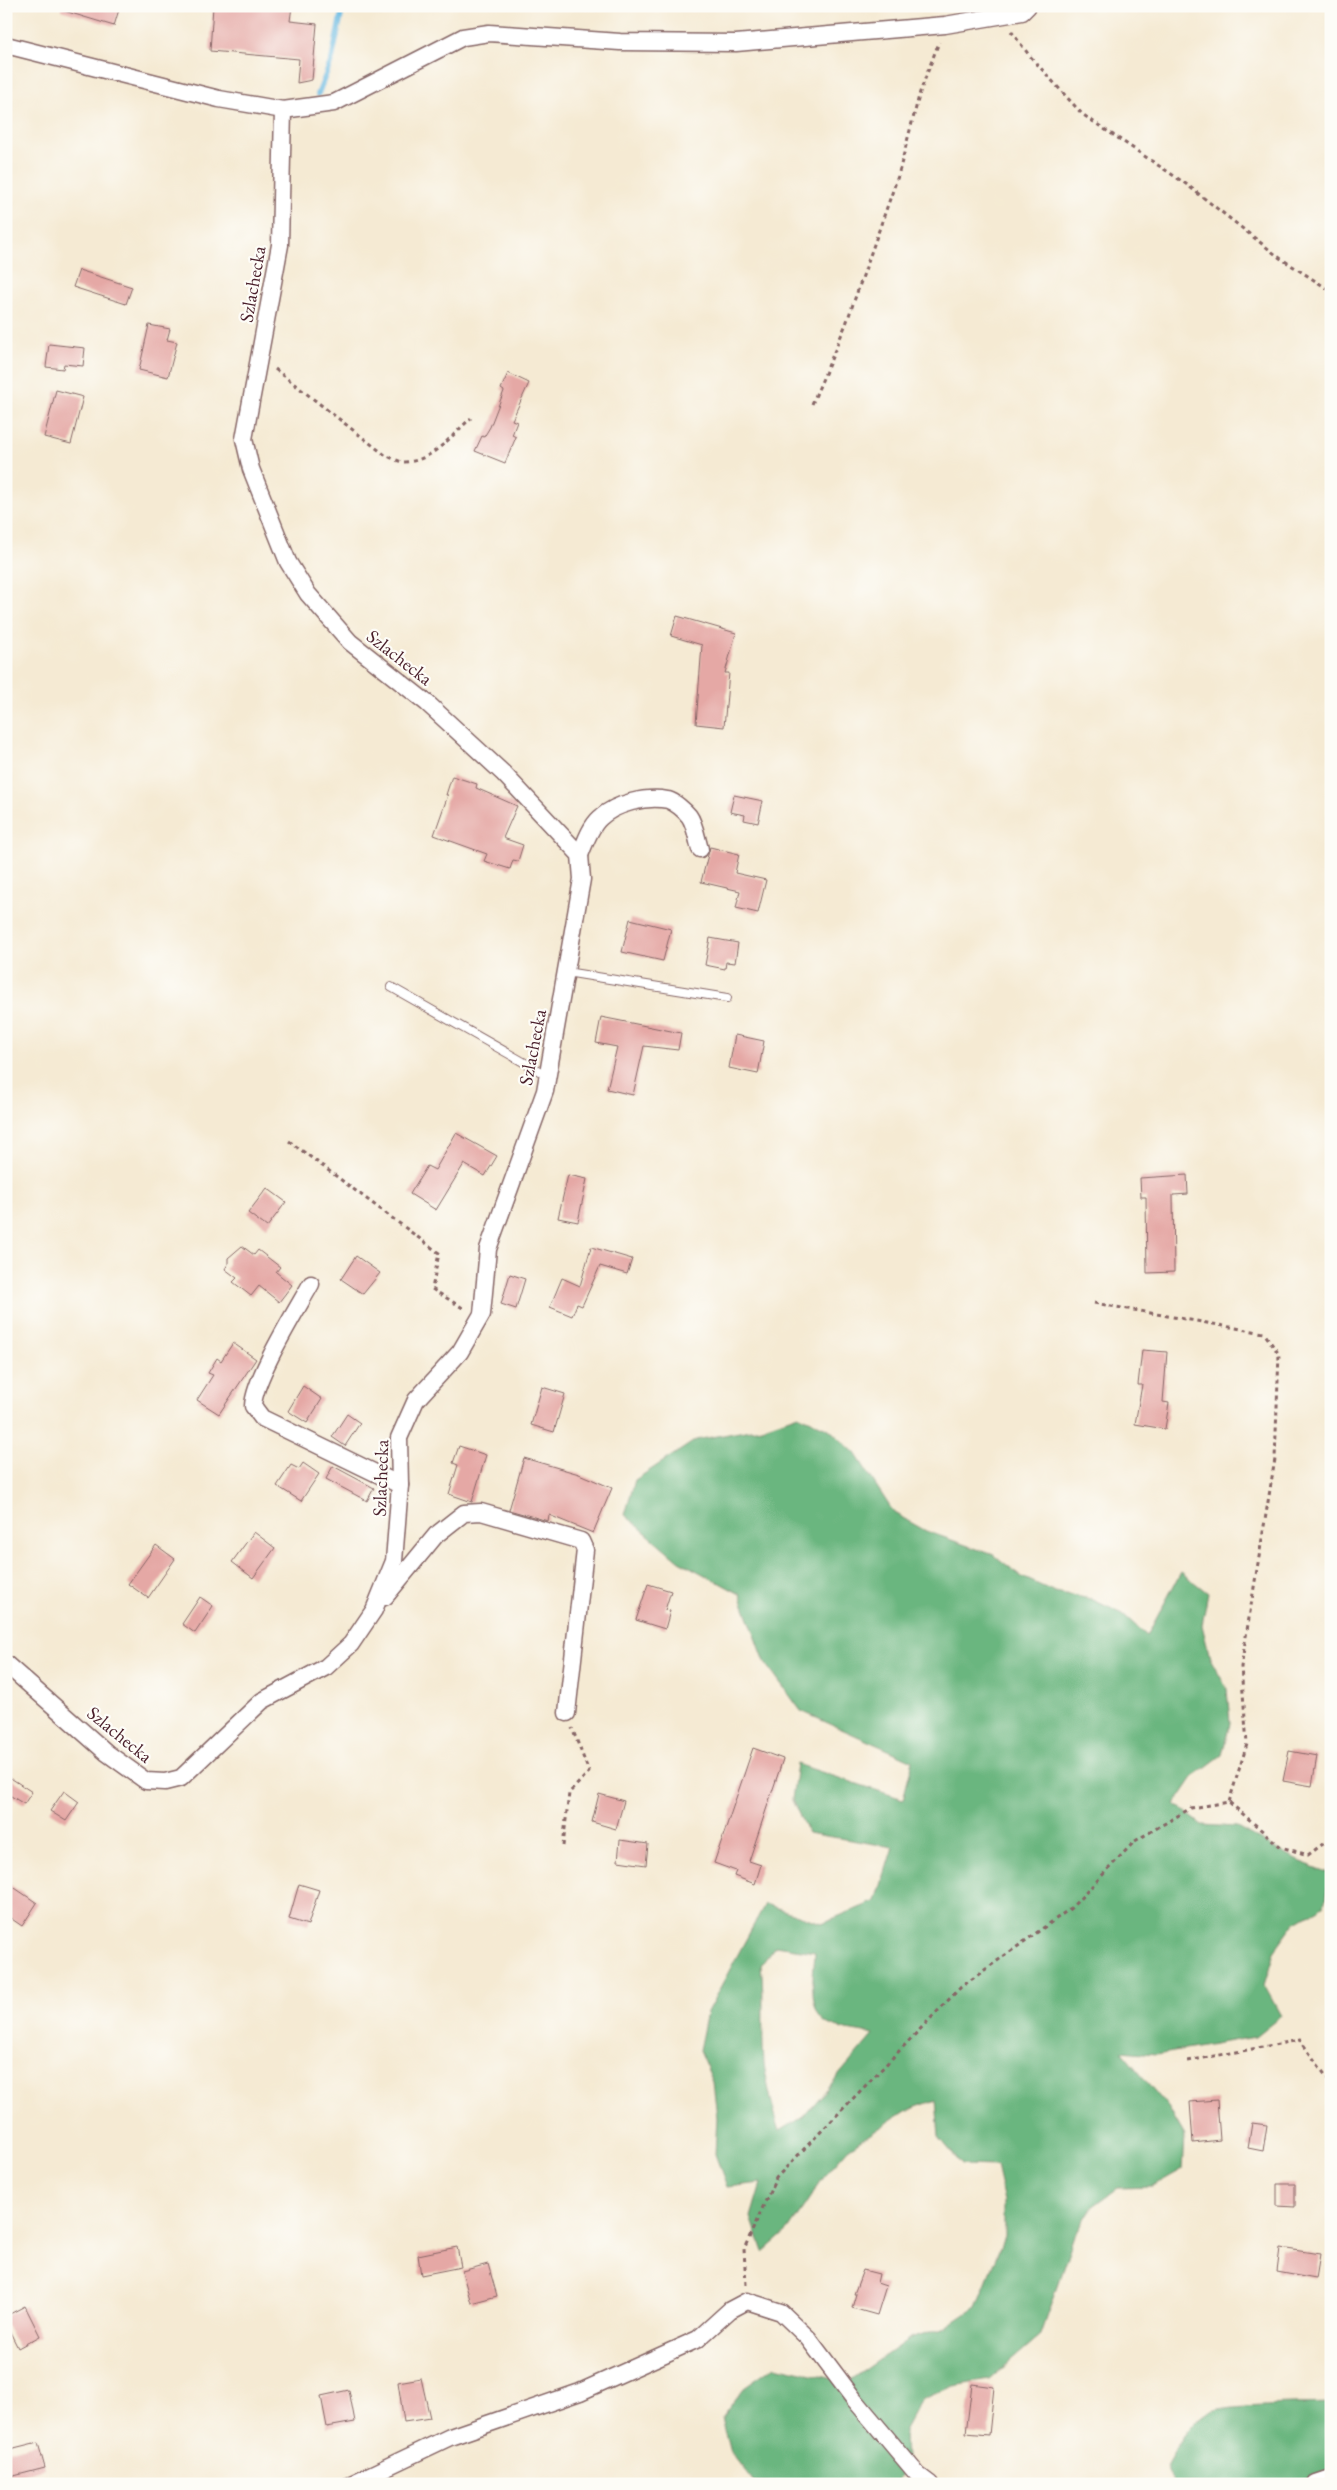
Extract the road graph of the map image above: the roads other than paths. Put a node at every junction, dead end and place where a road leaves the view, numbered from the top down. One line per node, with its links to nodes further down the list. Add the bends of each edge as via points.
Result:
1 (1028, 6): 3 (street, via 1022,12 945,25 736,43 620,42 489,33 463,37 334,102)
2 (6, 46): 3 (street, via 219,99)
3 (283, 110): 5 (street, Szlachecka, via 280,245 244,439 251,469 288,562 308,594 350,642 427,703 496,767)
4 (700, 849): 5 (street, via 691,817 680,807 669,800 639,801 618,805 599,818)
5 (580, 855): 6 (street, Szlachecka, via 582,880)
6 (566, 972): 8 (lane); 9 (street, Szlachecka)
7 (391, 987): 9 (lane)
8 (727, 998)
9 (548, 1076): 11 (street, Szlachecka, via 535,1125 488,1249 482,1314 460,1352 416,1400 399,1438)
10 (310, 1284): 11 (street, via 262,1375 253,1395 253,1406 262,1418)
11 (400, 1485): 12 (street, Szlachecka, via 394,1561)
12 (374, 1610): 13 (street, Szlachecka, via 351,1644 326,1667 262,1701 182,1778 165,1782 146,1781 107,1752); 14 (street, via 436,1535 464,1513 481,1512 580,1541 585,1550)
13 (6, 1664)
14 (567, 1713)
15 (1331, 2478): 18 (street)
16 (351, 2484): 17 (street, via 450,2437 580,2392 698,2339 730,2310 747,2301 781,2312 808,2338 854,2400 918,2475)
17 (930, 2484)
18 (1316, 2484)

